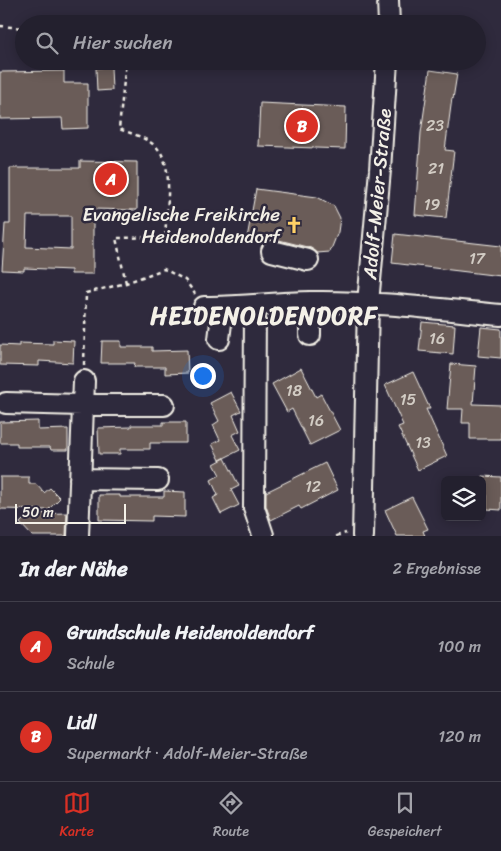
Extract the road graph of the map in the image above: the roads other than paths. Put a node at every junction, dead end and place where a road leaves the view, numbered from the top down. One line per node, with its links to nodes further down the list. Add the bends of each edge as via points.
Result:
1 (388, 0): 2 (street)
2 (389, 15)
3 (386, 70): 7 (street, Adolf-Meier-Straße)
4 (272, 251): 5 (street)
5 (308, 260)
6 (310, 302): 7 (street); 8 (street); 10 (street)
7 (368, 303): 9 (street); 20 (street, Adolf-Meier-Straße)
8 (255, 306): 11 (street, via 213,307); 18 (street, via 254,508)
9 (501, 315)
10 (310, 335)
11 (219, 339)
12 (84, 381): 15 (street)
13 (6, 403): 15 (street)
14 (164, 405): 15 (street)
15 (82, 406): 16 (street)
16 (80, 479): 17 (street); 19 (street)
17 (158, 480)
18 (264, 535)
19 (78, 536)
20 (363, 536)

